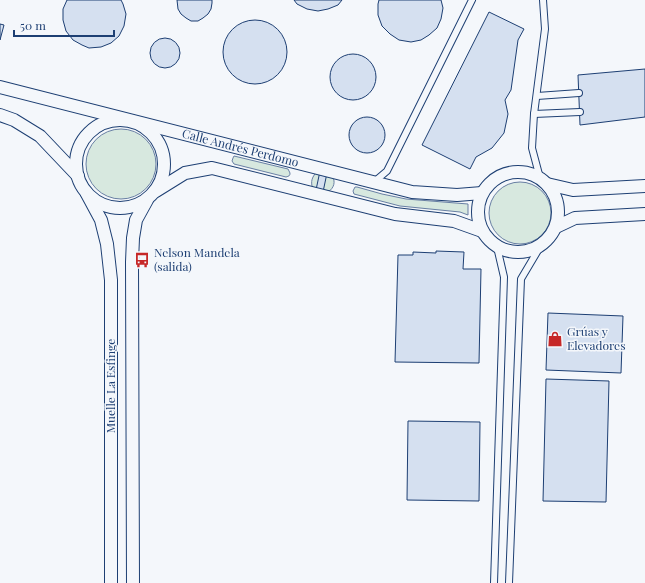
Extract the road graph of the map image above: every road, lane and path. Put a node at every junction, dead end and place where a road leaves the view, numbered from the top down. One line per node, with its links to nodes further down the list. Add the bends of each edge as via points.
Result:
1 (472, 0): 12 (lane, via 387,171)
2 (543, 0): 5 (lane, via 545,29)
3 (0, 87): 9 (street, Calle Andrés Perdomo)
4 (578, 93): 5 (lane)
5 (537, 96): 7 (lane)
6 (580, 112): 7 (lane)
7 (534, 114): 11 (lane, via 532,148)
8 (0, 115): 10 (street, via 14,120 40,136)
9 (127, 120): 10 (street, via 113,120 99,125 88,134 80,147 76,161); 12 (street, Calle Andrés Perdomo); 14 (street, via 142,125 154,134 162,147 165,162 163,177)
10 (78, 176): 16 (street)
11 (543, 181): 13 (street, via 572,190); 15 (street, via 527,173 514,172 501,175); 19 (street, via 554,194 558,204 559,216)
12 (374, 182): 15 (street, Calle Andrés Perdomo, via 412,192 457,195)
13 (645, 186)
14 (156, 190): 17 (street); 20 (street, via 185,173 212,168 395,214 454,221)
15 (482, 193): 20 (street, via 478,206)
16 (87, 194): 17 (street, via 104,205 123,209); 23 (street, Muelle La Esfinge, via 100,220 107,244 110,280)
17 (148, 200): 24 (street, Muelle La Esfinge, via 136,220 132,250)
18 (645, 214): 19 (street, via 575,218)
19 (556, 227): 22 (street, via 550,238)
20 (482, 231): 21 (street)
21 (497, 247): 22 (street, via 507,252 518,253); 25 (lane, via 504,277)
22 (540, 247): 26 (lane, via 521,279)
23 (111, 583)
24 (133, 583)
25 (494, 583)
26 (509, 583)

